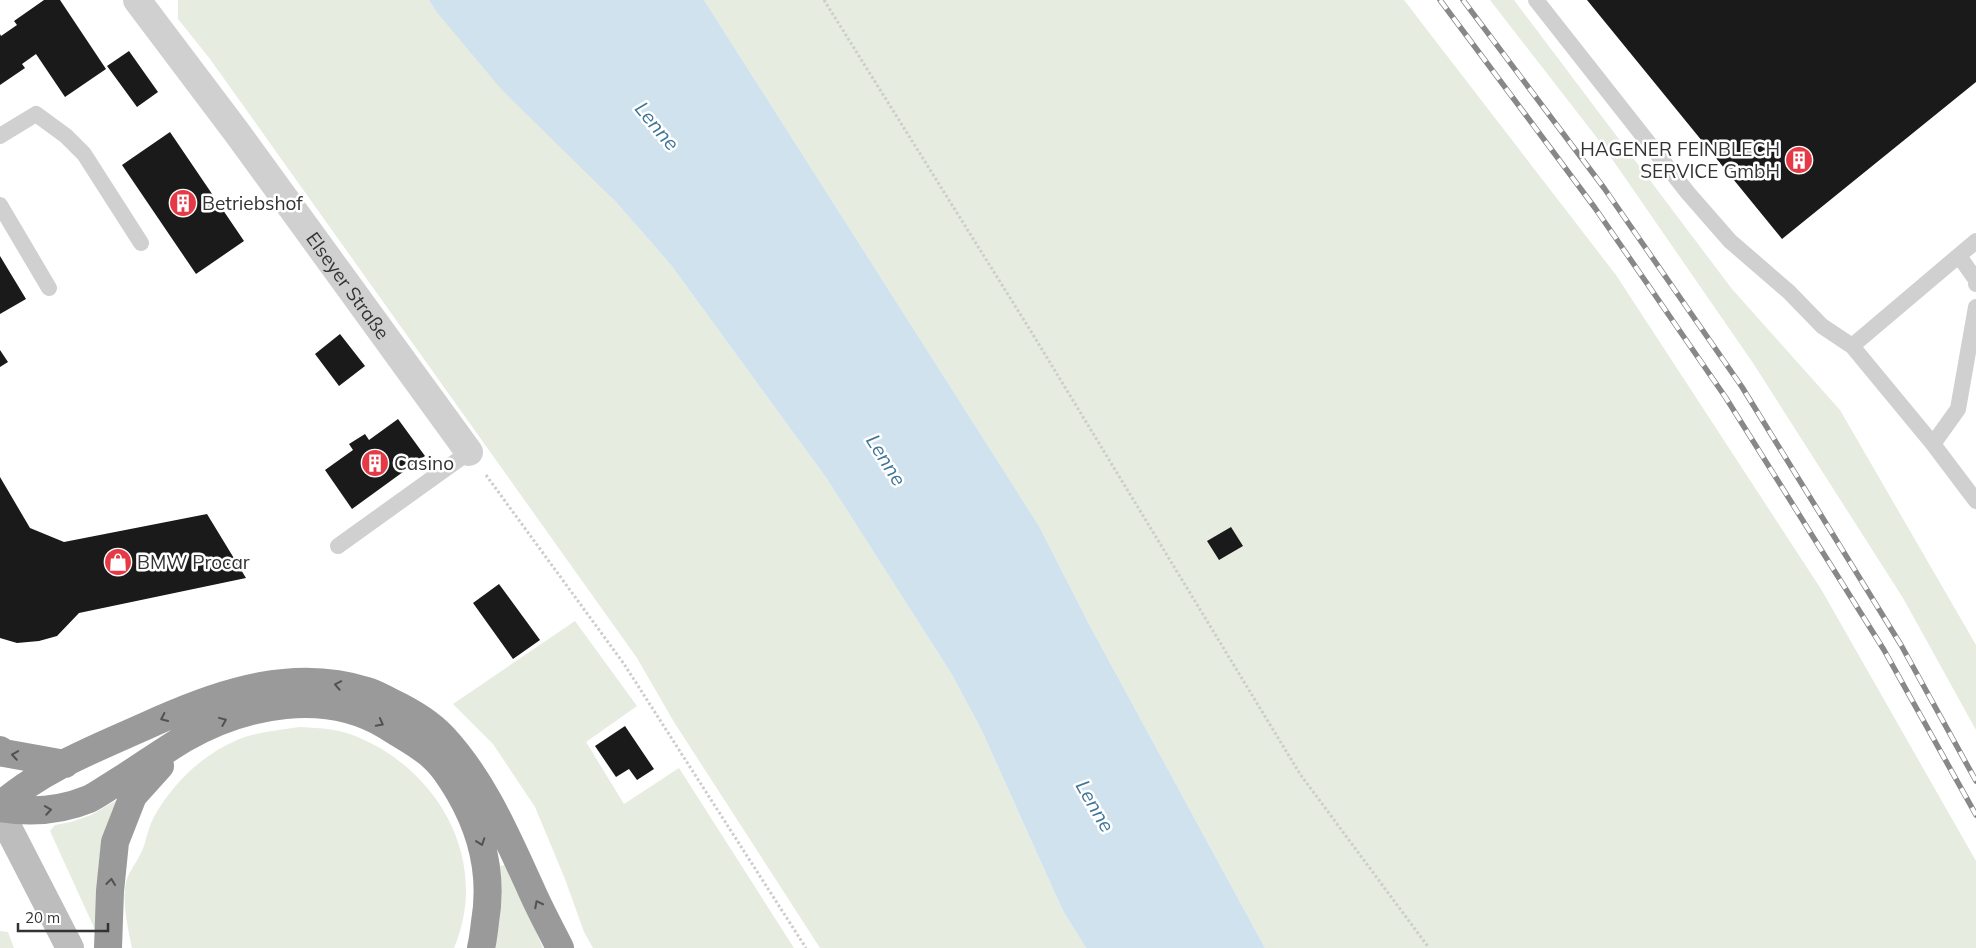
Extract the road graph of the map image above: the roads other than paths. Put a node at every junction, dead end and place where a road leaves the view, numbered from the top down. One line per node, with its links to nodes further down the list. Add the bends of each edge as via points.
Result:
1 (137, 0): 13 (street, Elseyer Straße)
2 (1536, 0): 11 (lane, via 1688,193 1730,241 1789,292 1822,326)
3 (0, 136): 6 (lane, via 36,114 66,136 84,154)
4 (0, 205): 9 (lane)
5 (1976, 241): 7 (lane)
6 (141, 242)
7 (1959, 256): 8 (lane); 11 (lane)
8 (1976, 284)
9 (49, 288)
10 (1976, 307): 12 (lane, via 1958,409)
11 (1852, 346): 12 (lane)
12 (1933, 444): 14 (lane)
13 (469, 452): 15 (lane)
14 (1976, 501)
15 (338, 546)
16 (186, 738): 19 (highway, one-way to 16, via 41,811 90,798); 21 (highway, one-way to 16, via 115,842 133,796); 22 (highway, one-way to 22, via 245,712 280,704 314,704 346,709 377,720 434,758 471,812 484,853 489,898)
17 (0, 750): 18 (highway, one-way to 17)
18 (65, 764): 19 (highway, via 14,794); 23 (highway, one-way to 18, via 490,804 464,764 443,737 416,714 367,691 325,682 290,682 243,689 183,710)
19 (0, 809): 20 (main road)
20 (70, 948)
21 (108, 948)
22 (480, 948)
23 (560, 948)

